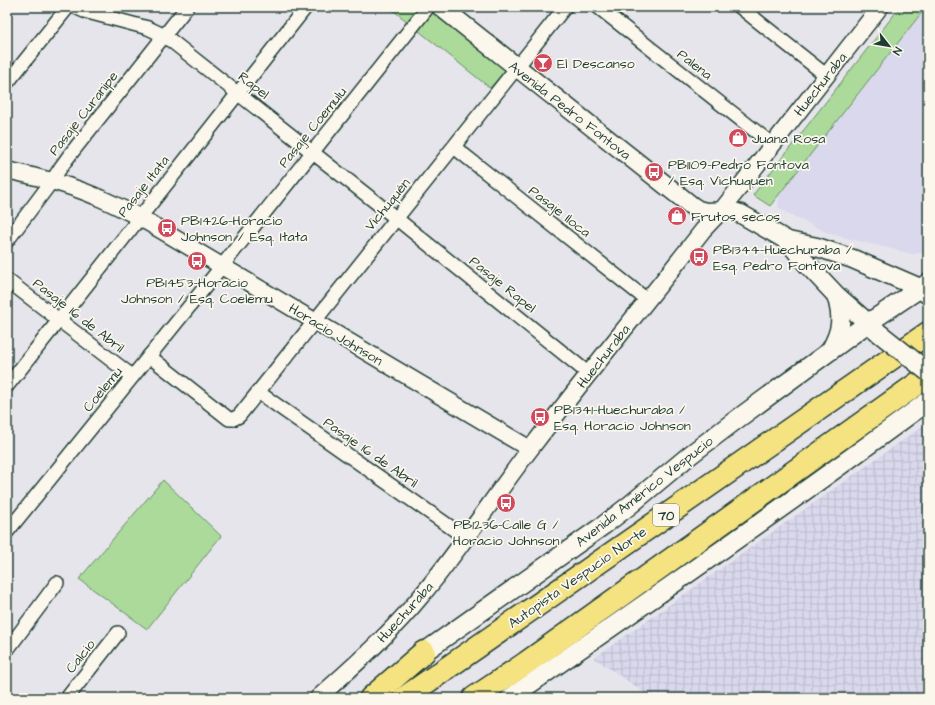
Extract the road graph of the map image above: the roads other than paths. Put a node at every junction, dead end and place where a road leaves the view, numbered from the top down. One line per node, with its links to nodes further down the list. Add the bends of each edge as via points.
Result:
1 (68, 7): 14 (street)
2 (75, 7): 11 (street, Rapel, via 148,28)
3 (187, 7): 11 (street, Pasaje Curanipe)
4 (306, 7): 15 (street, Pasaje Itata)
5 (428, 7): 18 (street, Pasaje Coemulu)
6 (440, 7): 12 (main road, Avenida Pedro Fontova)
7 (565, 7): 12 (street, Vichuquén)
8 (598, 7): 16 (street, Palena)
9 (740, 7): 13 (street)
10 (880, 7): 13 (street, Huechuraba)
11 (165, 36): 15 (street, Rapel); 20 (street, Pasaje Curanipe)
12 (517, 68): 17 (street, Vichuquén); 21 (main road, Avenida Pedro Fontova, via 688,204 706,212)
13 (826, 76): 16 (street, Huechuraba)
14 (7, 83)
15 (238, 93): 18 (street, Rapel); 22 (street, Pasaje Itata)
16 (773, 145): 21 (street, Huechuraba)
17 (454, 147): 23 (street, Vichuquén); 30 (street, Pasaje Iloca)
18 (312, 152): 23 (street, Rapel); 26 (street, Pasaje Coemulu)
19 (7, 170): 20 (street, Horacio Johnson)
20 (52, 181): 22 (street, Horacio Johnson, via 95,196); 24 (street, Pasaje Curanipe)
21 (721, 211): 25 (main road, Avenida Pedro Fontova, via 741,214); 30 (street, Huechuraba)
22 (139, 217): 26 (street, Horacio Johnson); 31 (street, Pasaje Itata)
23 (396, 219): 32 (street, Vichuquén); 38 (street, Pasaje Rapel)
24 (7, 241)
25 (788, 241): 28 (main road, Avenida Pedro Fontova, via 853,259); 29 (main road, Avenida Pedro Fontova)
26 (222, 266): 32 (street, Horacio Johnson); 36 (street, Coelemu)
27 (7, 280): 31 (street, Pasaje 16 de Abril)
28 (925, 288): 33 (main road, Avenida Américo Vespucio)
29 (836, 295): 33 (main road, Avenida Pedro Fontova); 35 (main road, via 841,322 838,336)
30 (647, 300): 38 (street, Huechuraba)
31 (59, 319): 39 (street, Pasaje 16 de Abril); 41 (street, Pasaje Itata)
32 (315, 321): 42 (street, Vichuquén); 44 (street, Horacio Johnson)
33 (874, 328): 35 (main road, Avenida Américo Vespucio); 37 (main road, Avenida Pedro Fontova, bridge)
34 (928, 333): 55 (highway, Autopista Vespucio Norte / 70)
35 (830, 351): 50 (main road, Avenida Américo Vespucio, via 714,436 604,525)
36 (149, 356): 39 (street, Coelemu); 42 (street, Vichuquén, via 229,419 239,416)
37 (928, 372)
38 (589, 374): 44 (street, Huechuraba)
39 (132, 376): 45 (street, Coelemu)
40 (928, 376): 56 (highway)
41 (7, 386)
42 (258, 392): 46 (street, Pasaje 16 de Abril)
43 (928, 401): 57 (main road, via 763,521)
44 (530, 449): 46 (street, Huechuraba)
45 (7, 532)
46 (466, 538): 52 (street, Huechuraba, via 401,620)
47 (57, 584): 49 (street)
48 (118, 633): 51 (street, Calcio)
49 (7, 650)
50 (424, 652): 53 (main road, Avenida Américo Vespucio); 54 (highway)
51 (67, 698)
52 (318, 698)
53 (360, 698)
54 (371, 698)
55 (404, 698)
56 (474, 698)
57 (510, 698)

